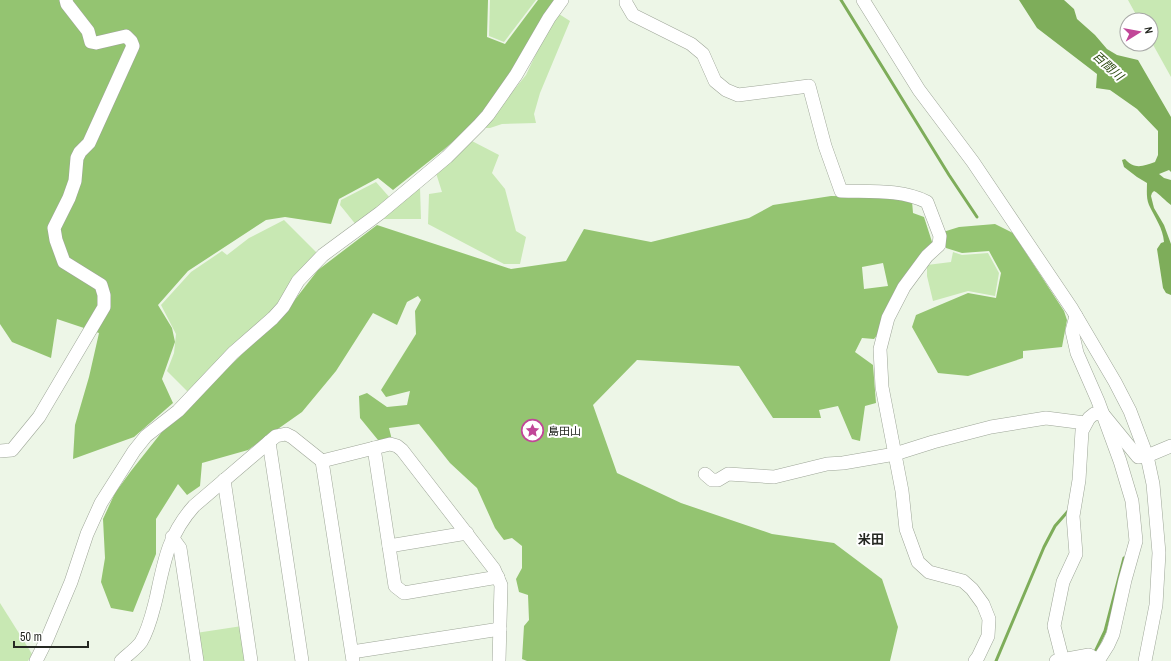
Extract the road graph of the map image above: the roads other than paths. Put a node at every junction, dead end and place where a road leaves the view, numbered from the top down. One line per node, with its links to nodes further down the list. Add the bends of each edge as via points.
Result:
1 (66, 0): 11 (street, via 88,30 91,42 126,36 133,46 89,143 77,158 70,198 54,228 64,262 101,285 104,307 39,417 12,450)
2 (562, 0): 25 (street, via 516,75 479,125 447,157 380,213 323,255 298,281 273,318 233,352 178,410 146,436 134,451 101,503 87,534 71,582)
3 (626, 0): 12 (street, via 633,15 691,44 702,54 716,81 726,90 738,95 809,86 825,146 841,191 901,193 927,202 940,236 939,245 927,256 904,287 888,318 880,349 882,387)
4 (863, 0): 5 (street, via 919,90 973,162)
5 (1076, 316): 6 (street, via 1072,330 1077,353); 13 (street, via 1130,411)
6 (1102, 413): 7 (street, via 1094,414); 13 (street, via 1138,457); 23 (street, via 1132,500 1136,541 1112,634 1108,645)
7 (1085, 423): 12 (street, via 1046,418 991,427); 31 (street, via 1080,442 1078,485 1073,508 1076,554 1063,582 1054,626)
8 (269, 442): 14 (street, via 276,436 286,434); 16 (street); 29 (street)
9 (374, 448): 14 (street); 17 (street, via 390,444 402,450); 19 (street)
10 (1166, 448): 13 (street)
11 (0, 451)
12 (895, 454): 15 (street, via 828,464 774,477 728,474 718,480 712,480); 24 (street, via 906,529 918,562 929,572 963,581 983,604 988,619 988,636)
13 (1147, 456): 32 (street, via 1153,484 1159,553 1156,605)
14 (322, 461): 22 (street)
15 (705, 474)
16 (224, 480): 18 (street, via 183,518); 28 (street)
17 (467, 533): 19 (street); 20 (street)
18 (172, 538): 26 (street, via 147,630 140,644); 27 (street, via 180,548)
19 (389, 546): 20 (street, via 395,586 404,593)
20 (498, 577): 21 (street, via 501,586)
21 (500, 629): 22 (street); 30 (street)
22 (352, 656)
23 (1095, 659): 31 (street)
24 (980, 660)
25 (36, 661)
26 (120, 661)
27 (197, 661)
28 (251, 661)
29 (302, 661)
30 (499, 661)
31 (1061, 661)
32 (1145, 661)

